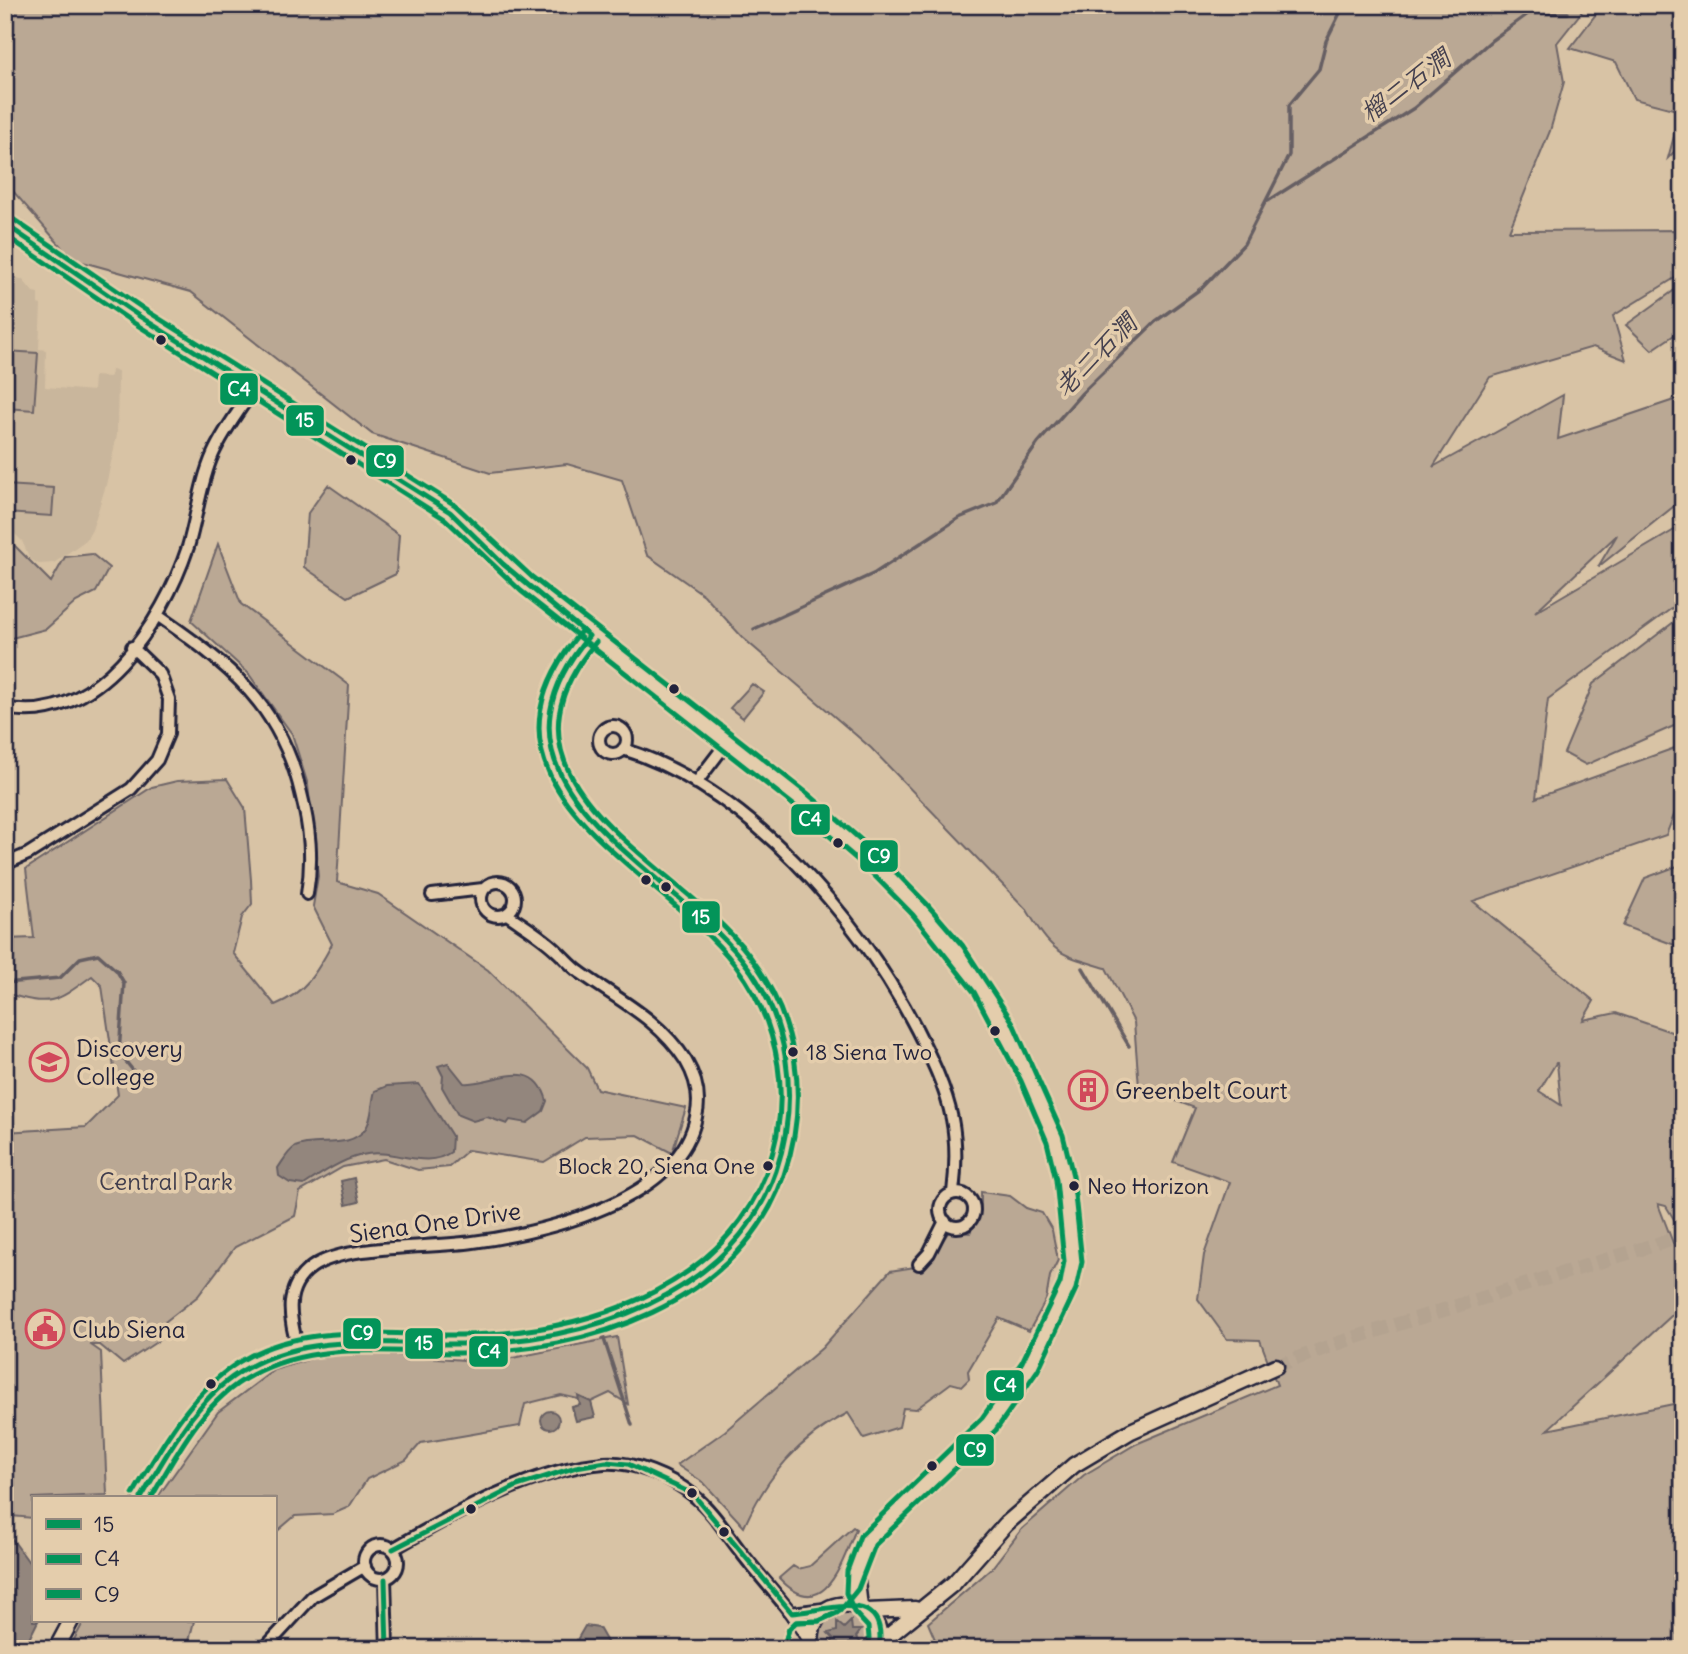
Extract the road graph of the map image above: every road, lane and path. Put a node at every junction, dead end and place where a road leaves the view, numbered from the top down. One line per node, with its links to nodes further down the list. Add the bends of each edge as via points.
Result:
1 (5, 224): 2 (street, via 139,316)
2 (256, 387): 3 (street, via 212,457 184,559); 4 (street, via 450,512 503,564)
3 (157, 615): 5 (street); 12 (street, via 213,654 282,734 308,822)
4 (589, 636): 7 (street); 18 (street, via 559,677 548,734 552,755 566,788 582,810 727,943 757,981 776,1018 788,1073 790,1122 780,1160 761,1206 729,1250 673,1292 612,1319 508,1341 465,1345 355,1340)
5 (132, 648): 6 (street, via 102,682 74,701 40,711); 10 (street, via 160,674 169,699 168,734 157,760 131,789)
6 (5, 708)
7 (728, 741): 9 (street); 23 (street, via 877,866 956,952 1004,1025 1039,1096 1065,1178 1073,1262 1065,1294 1045,1337 1017,1387 989,1424 868,1540)
8 (623, 749): 9 (street)
9 (696, 783): 15 (street, via 757,829 812,881 886,976 945,1093 956,1143)
10 (5, 864)
11 (483, 890): 13 (street); 14 (street, Siena One Drive, via 480,899 487,913); 14 (street, via 498,882 508,885 515,900)
12 (307, 894)
13 (432, 895)
14 (507, 914): 18 (street, Siena One Drive, via 581,973 636,1007 675,1046 694,1077 698,1094 698,1112 687,1145 660,1176 636,1191 561,1223 477,1242 358,1252 320,1262 304,1273 291,1298 290,1317)
15 (953, 1193): 16 (street, via 941,1205); 16 (street, via 968,1197 974,1206 973,1216 961,1226)
16 (945, 1221): 17 (street)
17 (919, 1264)
18 (298, 1349): 20 (street, via 271,1355 221,1385 193,1415)
19 (1276, 1366): 26 (street, via 1132,1431 1074,1465 1014,1516 954,1583)
20 (142, 1496)
21 (393, 1549): 22 (street, via 374,1547 366,1555); 24 (street, via 397,1568); 28 (street, via 517,1486 576,1467 628,1464 693,1494)
22 (365, 1566): 24 (street, via 370,1575); 33 (street, via 312,1597)
23 (856, 1573): 25 (street); 27 (street)
24 (384, 1579): 34 (street)
25 (830, 1607): 27 (street); 28 (street); 31 (street, via 814,1624)
26 (920, 1608): 27 (street, via 895,1612); 30 (street)
27 (864, 1609): 30 (street, via 877,1624)
28 (792, 1613): 31 (street)
29 (70, 1622): 32 (street)
30 (879, 1646)
31 (812, 1648)
32 (56, 1649)
33 (264, 1649)
34 (387, 1649)

